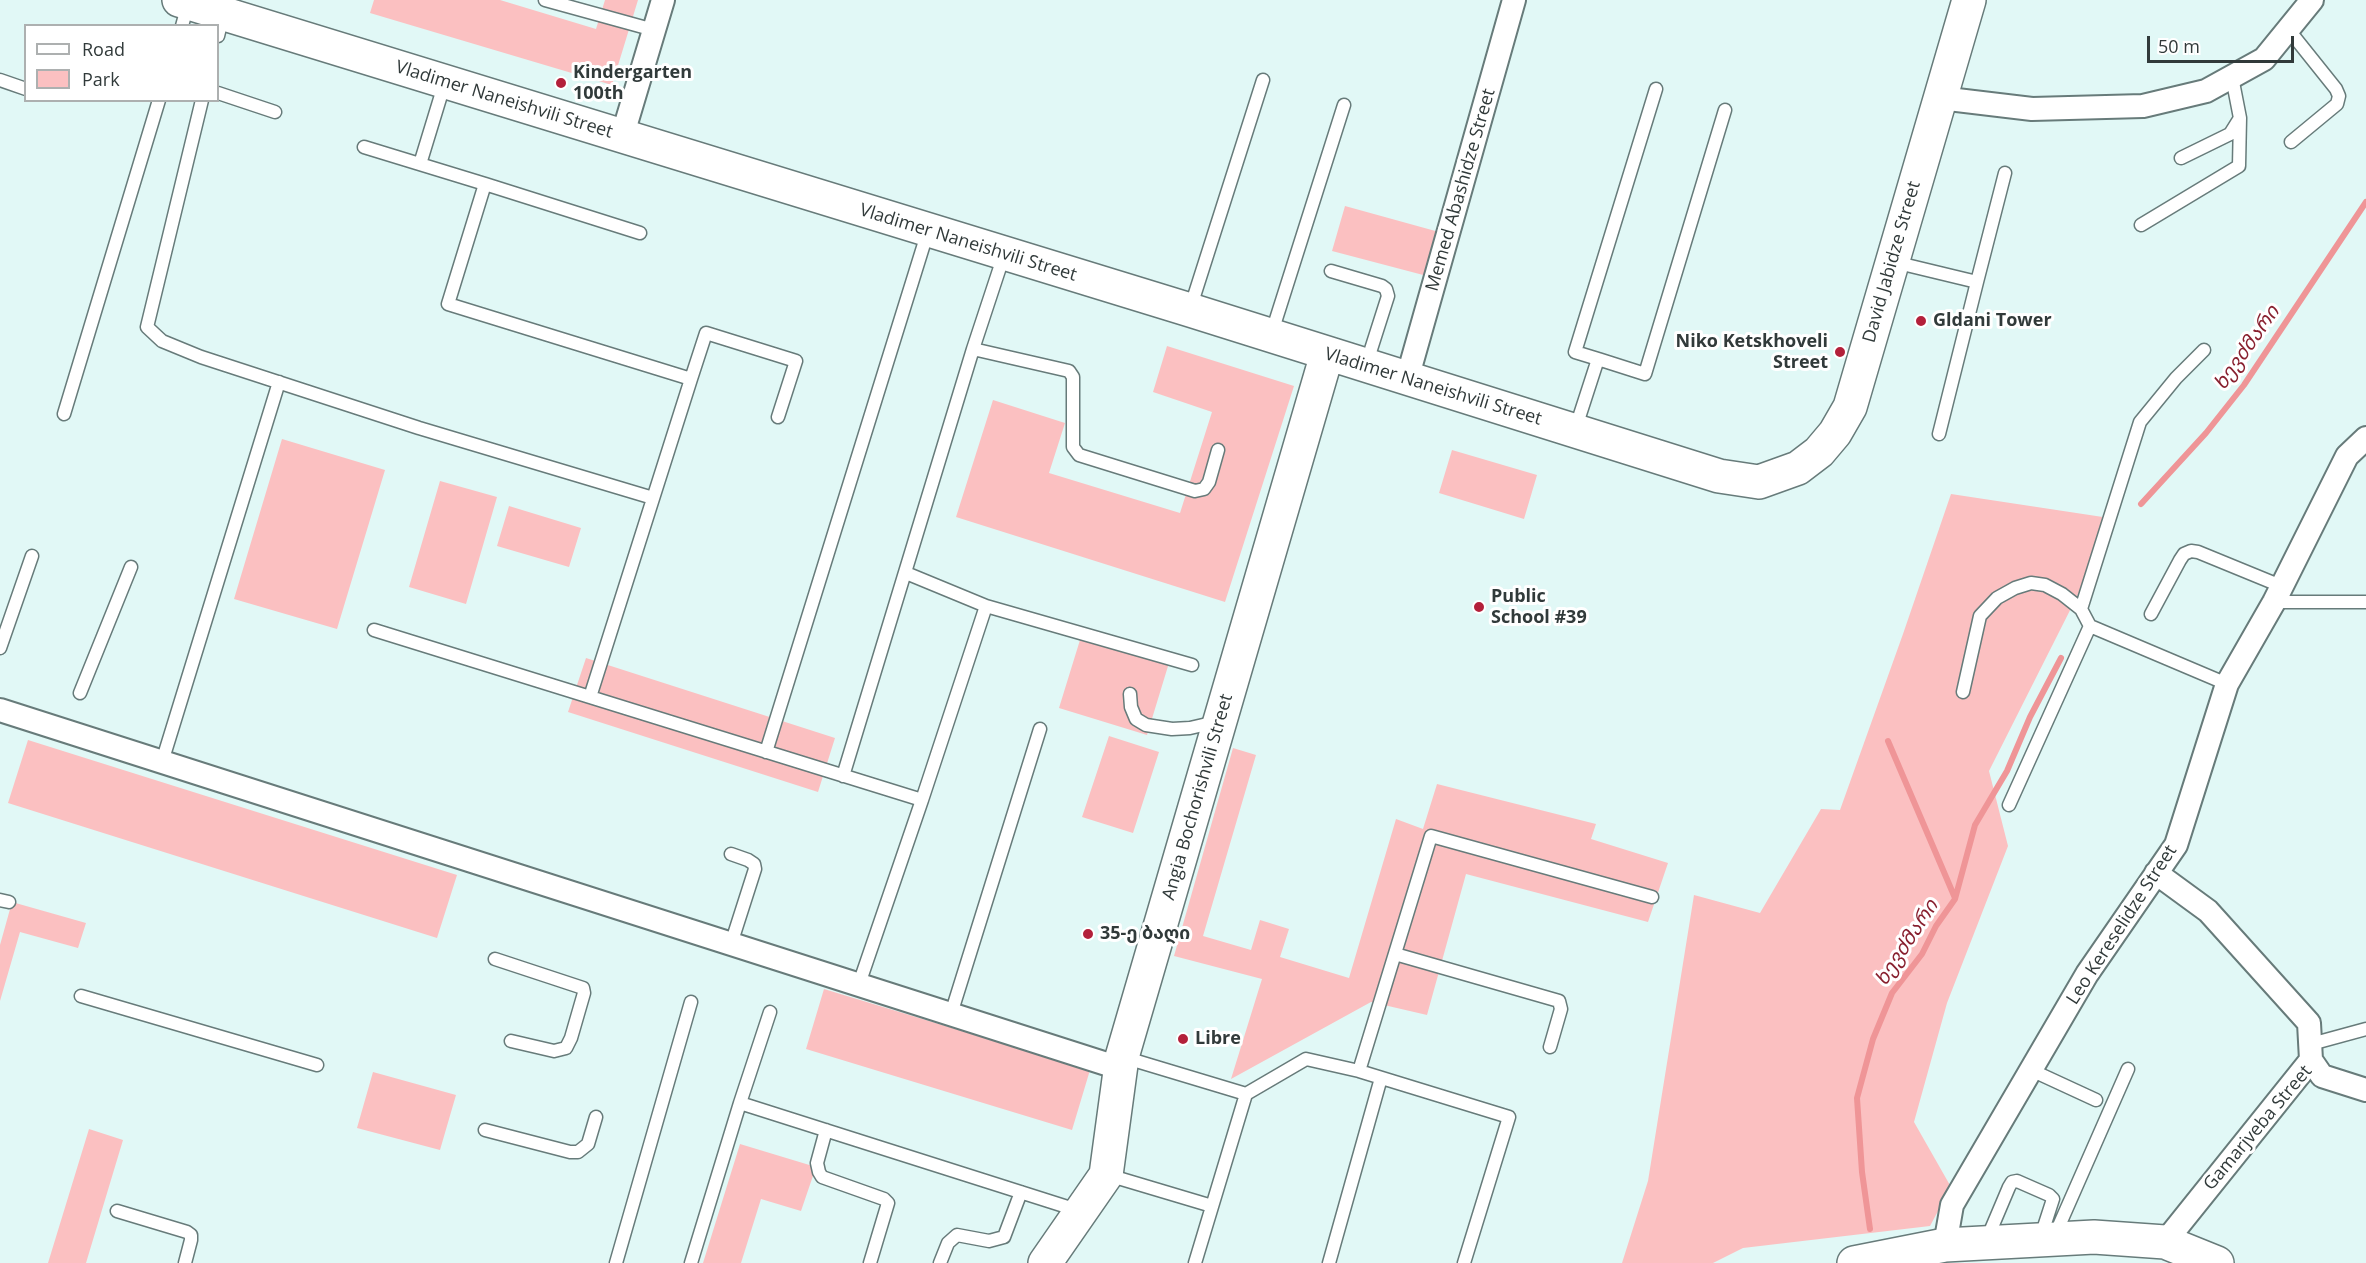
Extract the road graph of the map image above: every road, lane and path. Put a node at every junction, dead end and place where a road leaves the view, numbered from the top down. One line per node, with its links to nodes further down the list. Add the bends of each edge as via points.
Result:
1 (545, 0): 10 (lane)
2 (663, 0): 10 (street)
3 (1514, 0): 47 (street, Memed Abashidze Street)
4 (1970, 0): 18 (street, David Jabidze Street)
5 (2312, 0): 9 (street)
6 (183, 10): 7 (street, Vladimer Naneishvili Street)
7 (218, 24)
8 (220, 25): 14 (street, Vladimer Naneishvili Street)
9 (2289, 29): 11 (street, via 2264,59); 26 (lane, via 2339,96 2337,104)
10 (654, 30): 25 (street)
11 (2232, 77): 18 (street, via 2206,92 2144,106 2032,109); 24 (lane)
12 (0, 80): 15 (lane)
13 (1263, 80): 39 (lane)
14 (445, 82): 25 (street, Vladimer Naneishvili Street); 29 (lane)
15 (24, 88)
16 (1656, 89): 44 (lane, via 1575,352)
17 (219, 93): 23 (lane)
18 (1940, 98): 36 (street, David Jabidze Street)
19 (158, 102): 49 (lane)
20 (202, 102): 48 (lane, via 147,327 162,341)
21 (1344, 105): 40 (lane)
22 (1725, 110): 44 (lane, via 1645,374)
23 (275, 112)
24 (2240, 118): 28 (lane, via 2230,134); 32 (lane, via 2239,166)
25 (622, 137): 33 (street, Vladimer Naneishvili Street)
26 (2291, 142)
27 (364, 147): 29 (lane)
28 (2181, 158)
29 (420, 164): 31 (lane)
30 (2005, 173): 38 (lane)
31 (485, 184): 34 (lane); 46 (lane, via 448,304)
32 (2141, 225)
33 (928, 231): 35 (street, Vladimer Naneishvili Street); 77 (lane)
34 (640, 232)
35 (1005, 255): 39 (street, Vladimer Naneishvili Street); 41 (lane)
36 (1892, 261): 38 (lane); 55 (street, David Jabidze Street, via 1850,407 1835,433 1798,468)
37 (1331, 272): 45 (lane, via 1386,289 1388,296)
38 (1977, 282): 52 (lane)
39 (1190, 310): 40 (street, Vladimer Naneishvili Street)
40 (1271, 336): 43 (street, Vladimer Naneishvili Street)
41 (973, 349): 54 (lane, via 1069,372 1072,447 1079,455 1195,491 1209,482); 59 (lane)
42 (2204, 350): 63 (lane, via 2140,422)
43 (1327, 354): 45 (street, Vladimer Naneishvili Street); 75 (street, Angia Bochorishvili Street)
44 (1598, 359): 51 (lane)
45 (1366, 366): 47 (street, Vladimer Naneishvili Street)
46 (691, 379): 50 (lane, via 706,333 796,361); 56 (lane)
47 (1407, 379): 51 (street, Vladimer Naneishvili Street)
48 (279, 382): 56 (lane); 78 (lane)
49 (64, 414)
50 (778, 417)
51 (1575, 431): 55 (street, Vladimer Naneishvili Street, via 1719,476)
52 (1939, 434)
53 (2366, 438): 60 (street, Leo Kereselidze Street, via 2347,456)
54 (1218, 450)
55 (1759, 482)
56 (653, 498): 73 (lane)
57 (32, 556): 67 (lane)
58 (131, 567): 71 (lane)
59 (906, 573): 62 (lane); 79 (lane)
60 (2278, 594): 61 (lane); 64 (lane, via 2191,551 2180,560); 69 (street, Leo Kereselidze Street)
61 (2366, 602)
62 (986, 606): 68 (lane); 80 (lane)
63 (2081, 609): 65 (lane); 70 (lane, via 2045,585 2031,583 1997,598 1980,616)
64 (2151, 614)
65 (2090, 626): 69 (lane); 81 (lane)
66 (374, 630): 73 (lane)
67 (0, 648)
68 (1192, 664)
69 (2227, 684): 83 (street, Leo Kereselidze Street, via 2176,845)
70 (1963, 692)
71 (80, 693)
72 (1130, 694): 75 (lane, via 1136,719 1146,725 1173,729)
73 (590, 697): 77 (lane)
74 (0, 710): 78 (street)
75 (1220, 721): 97 (street, Angia Bochorishvili Street)
76 (1040, 729): 92 (lane)
77 (766, 752): 79 (lane)
78 (162, 762): 85 (street)
79 (843, 776): 80 (lane)
80 (922, 800): 88 (lane)
81 (2009, 805)
82 (731, 854): 85 (lane, via 748,860 755,869)
83 (2156, 873): 96 (street, via 2208,911 2309,1023); 100 (street, Leo Kereselidze Street, via 2087,974)
84 (1652, 897): 86 (lane, via 1431,836)
85 (731, 944): 88 (street)
86 (1395, 954): 95 (lane, via 1559,1000 1561,1010); 101 (lane)
87 (495, 959): 94 (lane, via 583,988 584,993 566,1048 554,1051)
88 (859, 984): 92 (street)
89 (81, 996): 98 (lane)
90 (691, 1002): 120 (lane)
91 (770, 1012): 106 (lane)
92 (951, 1014): 97 (street)
93 (2366, 1029): 96 (lane)
94 (511, 1041)
95 (1550, 1047)
96 (2311, 1052): 103 (street, Gamarjveba Street, via 2322,1076); 116 (street, Gamarjveba Street)
97 (1120, 1062): 104 (lane); 110 (street, Angia Bochorishvili Street)
98 (317, 1065)
99 (2128, 1069): 115 (lane)
100 (2031, 1070): 105 (lane); 118 (street, Leo Kereselidze Street, via 1952,1205)
101 (1359, 1071): 102 (lane); 104 (lane, via 1306,1059)
102 (1381, 1078): 126 (lane); 127 (lane, via 1509,1117)
103 (2366, 1090)
104 (1245, 1094): 112 (lane)
105 (2096, 1100)
106 (740, 1103): 109 (lane); 121 (lane)
107 (596, 1117): 108 (lane, via 588,1144 578,1152)
108 (484, 1130)
109 (826, 1130): 111 (lane); 122 (lane, via 817,1163 822,1177 888,1203)
110 (1107, 1174): 112 (lane); 114 (street, Angia Bochorishvili Street)
111 (1022, 1192): 114 (lane); 123 (lane, via 1004,1237 981,1241 957,1235 948,1243)
112 (1212, 1206): 125 (lane)
113 (117, 1211): 119 (lane, via 191,1235)
114 (1081, 1212): 124 (street, Angia Bochorishvili Street)
115 (2046, 1240): 116 (street, via 2094,1237); 117 (street); 117 (lane, via 2053,1199 2017,1181 2008,1187)
116 (2165, 1242): 129 (street)
117 (1986, 1243): 118 (street)
118 (1945, 1245): 128 (street)
119 (185, 1263)
120 (616, 1263)
121 (691, 1263)
122 (870, 1263)
123 (940, 1263)
124 (1045, 1263)
125 (1195, 1263)
126 (1329, 1263)
127 (1464, 1263)
128 (1854, 1263)
129 (2217, 1263)

